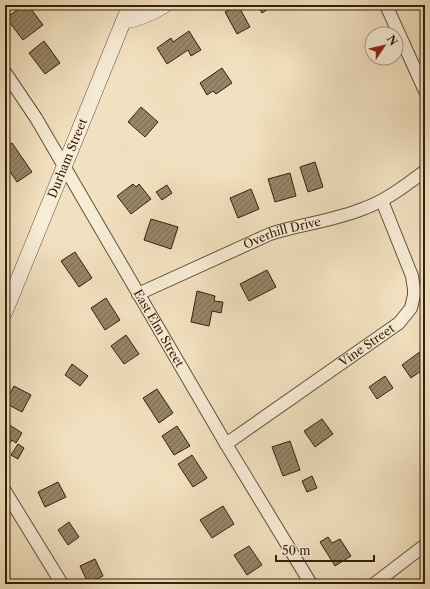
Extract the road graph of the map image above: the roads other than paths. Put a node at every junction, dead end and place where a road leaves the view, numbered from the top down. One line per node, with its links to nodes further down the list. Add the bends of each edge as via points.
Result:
1 (130, 5): 4 (street, Durham Street)
2 (165, 5): 4 (street, via 146,16)
3 (386, 5): 6 (street)
4 (124, 20): 7 (street, Durham Street)
5 (5, 72): 7 (street, East Elm Street, via 36,118)
6 (425, 91)
7 (64, 168): 10 (street, East Elm Street); 11 (street, Durham Street)
8 (425, 172): 9 (street, Overhill Drive)
9 (382, 201): 10 (street, Overhill Drive, via 345,215 270,234); 12 (street, Vine Street, via 412,276 414,295 410,308 399,323)
10 (138, 294): 12 (street, East Elm Street)
11 (5, 312)
12 (226, 444): 16 (street, East Elm Street)
13 (5, 491): 15 (street)
14 (425, 545): 17 (street)
15 (62, 584)
16 (311, 584)
17 (374, 584)

